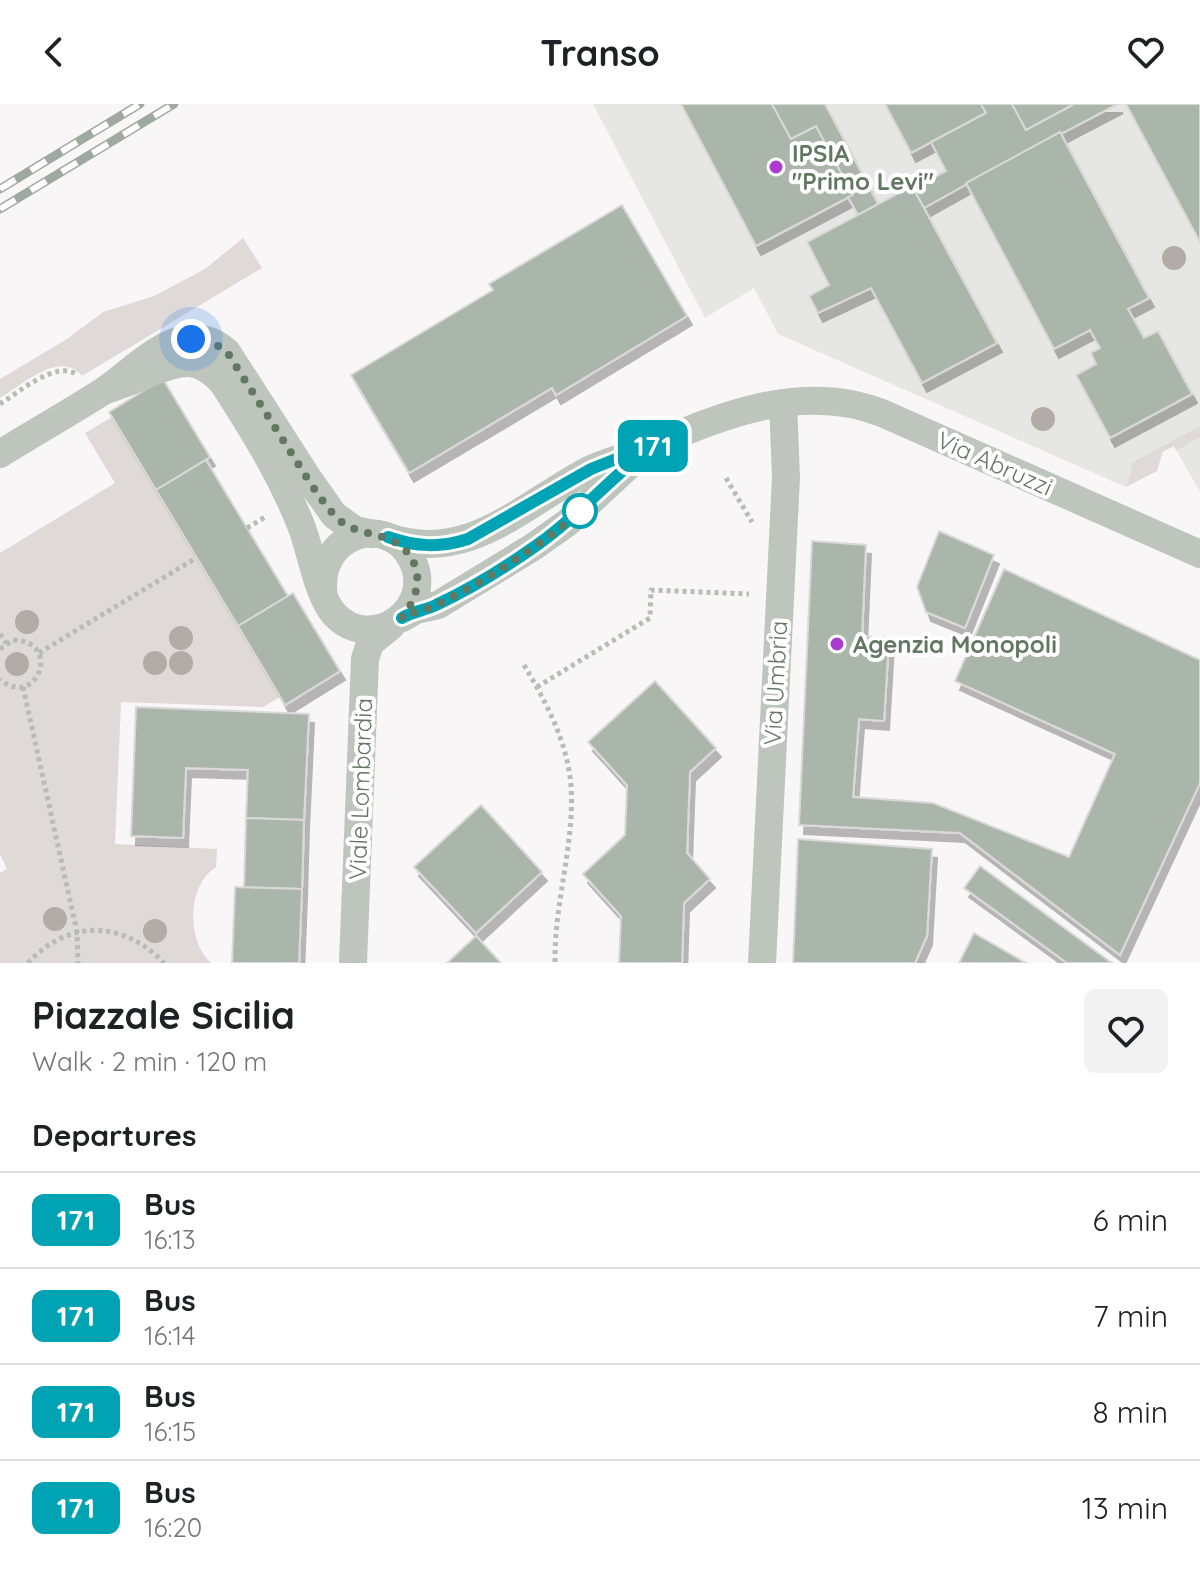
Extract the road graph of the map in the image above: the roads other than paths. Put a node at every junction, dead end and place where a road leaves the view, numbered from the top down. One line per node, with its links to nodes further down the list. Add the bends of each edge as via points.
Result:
1 (106, 390): 4 (street); 5 (street, via 157,351 191,339 211,341 227,352 334,515 355,530); 7 (street, via 175,363 195,363 216,375 281,478)
2 (783, 403): 3 (street, Via Abruzzi, via 723,416); 6 (street, Via Abruzzi, via 829,400 868,407); 10 (street, Via Umbria, via 786,477)
3 (661, 441): 5 (street, via 591,469 468,539 428,546); 8 (street, via 533,547 438,605)
4 (0, 454)
5 (381, 536): 7 (street, via 359,535 333,550 323,572); 8 (street, Viale Lombardia, via 400,545 416,569 416,596)
6 (1200, 554)
7 (324, 597): 8 (street, via 331,612 358,629 375,630)
8 (396, 622): 9 (street, Viale Lombardia, via 370,643 365,659)
9 (353, 963)
10 (762, 963)

